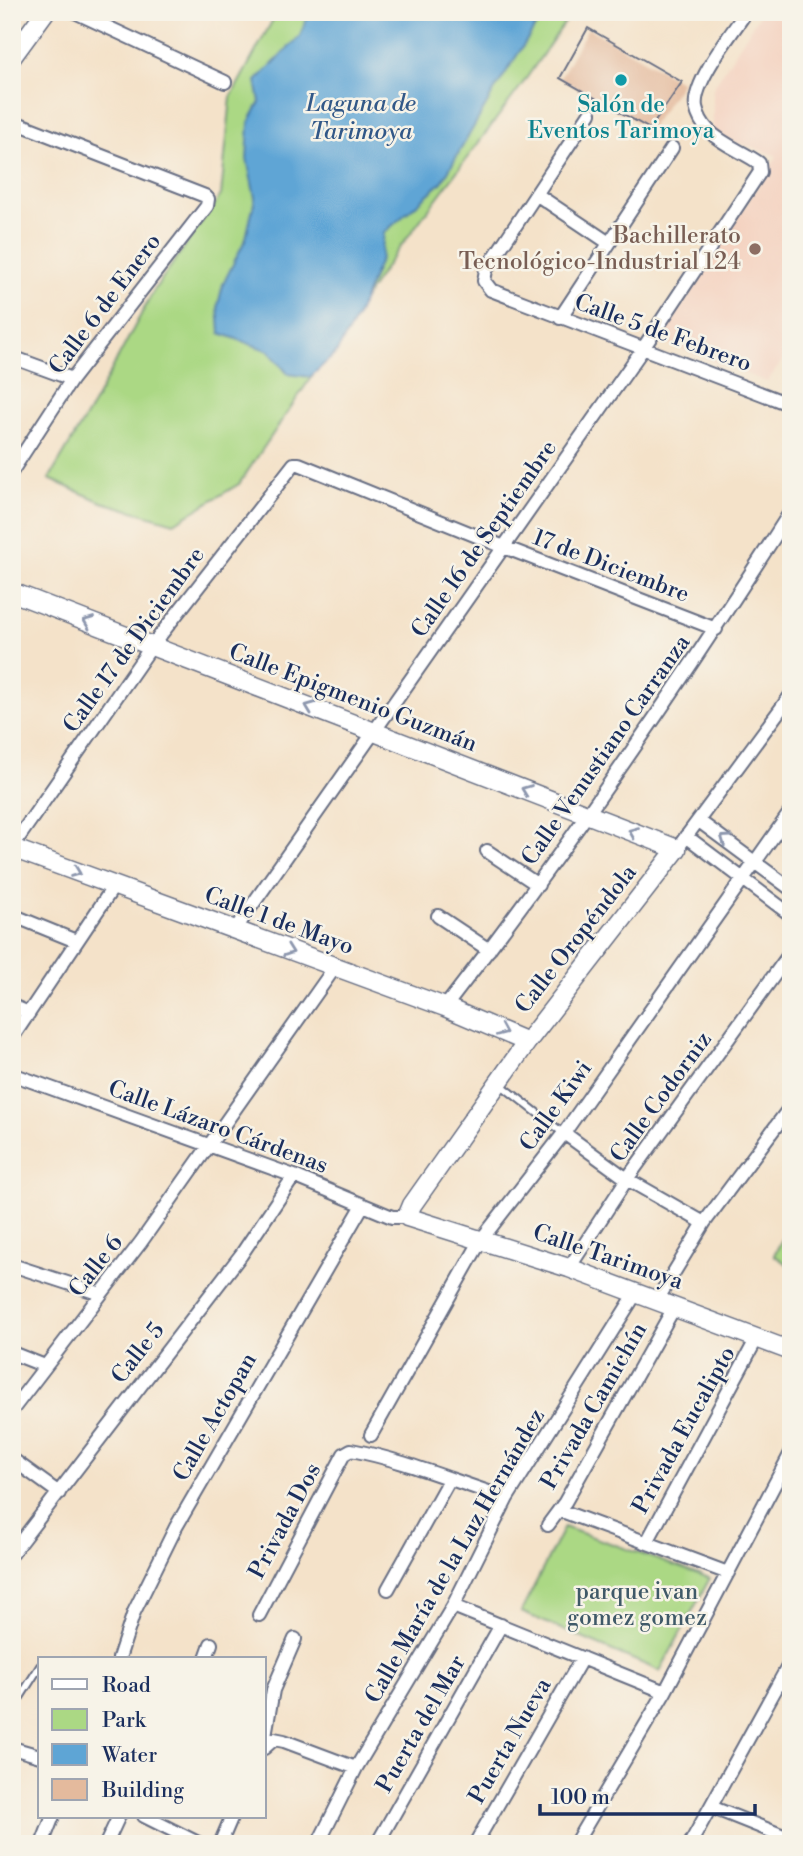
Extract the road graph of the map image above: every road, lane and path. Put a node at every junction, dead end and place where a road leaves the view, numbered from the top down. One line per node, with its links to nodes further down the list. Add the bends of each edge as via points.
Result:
1 (44, 12): 4 (street)
2 (75, 12): 5 (street)
3 (746, 12): 12 (street, Calle 16 de Septiembre, via 706,75 696,107 711,133 756,161 760,172)
4 (12, 57)
5 (225, 82)
6 (590, 113): 9 (street)
7 (12, 121): 14 (street, Calle 6 de Enero, via 208,199)
8 (672, 148): 10 (street)
9 (536, 194): 10 (street); 11 (street, Calle 5 de Febrero, via 485,270 484,281 491,290)
10 (610, 243): 11 (street)
11 (560, 318): 12 (street, Calle 5 de Febrero)
12 (642, 349): 15 (street, Calle 5 de Febrero); 19 (street, Calle 16 de Septiembre)
13 (12, 357): 14 (street)
14 (72, 379): 17 (street, Calle 6 de Enero)
15 (791, 405)
16 (296, 464): 19 (street, 17 de Diciembre); 22 (street, Calle 17 de Diciembre)
17 (12, 471)
18 (791, 511): 21 (street, Calle Venustiano Carranza)
19 (505, 547): 21 (street, 17 de Diciembre); 24 (street, Calle 16 de Septiembre)
20 (12, 592): 22 (street, Calle Epigmenio Guzmán, one-way to 20)
21 (716, 629): 26 (street, Calle Venustiano Carranza)
22 (151, 647): 24 (street, Calle Epigmenio Guzmán, one-way to 22); 29 (street, Calle 17 de Diciembre)
23 (791, 695): 27 (street, Calle Oropéndola)
24 (373, 732): 26 (street, Calle Epigmenio Guzmán, one-way to 24); 39 (street, Calle 16 de Septiembre)
25 (791, 811): 31 (street, Calle Kiwi)
26 (590, 814): 28 (street, Calle Epigmenio Guzmán, one-way to 26); 33 (street, Calle Venustiano Carranza)
27 (699, 821): 28 (street, Calle Oropéndola); 31 (street, one-way to 27)
28 (682, 843): 32 (street); 48 (street, Calle Oropéndola)
29 (12, 847): 34 (street, Calle 1 de Mayo, one-way to 34)
30 (487, 851): 33 (street)
31 (755, 860): 32 (street, Calle Kiwi); 35 (street)
32 (742, 879): 37 (street); 52 (street, Calle Kiwi)
33 (538, 885): 41 (street, Calle Venustiano Carranza)
34 (114, 886): 39 (street, Calle 1 de Mayo); 40 (street)
35 (791, 888)
36 (12, 915): 40 (street)
37 (791, 915)
38 (438, 916): 41 (street)
39 (234, 931): 43 (street, Calle 1 de Mayo, one-way to 43)
40 (76, 941): 46 (street)
41 (489, 950): 45 (street, Calle Venustiano Carranza)
42 (791, 952): 55 (street, Calle Codorniz)
43 (335, 967): 45 (street, Calle 1 de Mayo); 53 (street, Calle 6)
44 (12, 1006): 46 (street)
45 (445, 1007): 48 (street, Calle 1 de Mayo, one-way to 48)
46 (29, 1013): 47 (street)
47 (12, 1038)
48 (527, 1042): 50 (street, Calle Oropéndola)
49 (16, 1077): 53 (street, Calle Lázaro Cárdenas)
50 (499, 1083): 52 (lane); 57 (street, Calle Oropéndola)
51 (791, 1106): 58 (street)
52 (564, 1133): 55 (street); 59 (street, Calle Kiwi)
53 (208, 1144): 54 (street, Calle Lázaro Cárdenas); 63 (street, Calle 6)
54 (294, 1176): 56 (street, Calle Lázaro Cárdenas); 75 (street, Calle 5, via 241,1255)
55 (627, 1180): 58 (street); 61 (street, Calle Codorniz)
56 (363, 1205): 57 (street, Calle Lázaro Cárdenas, via 392,1217); 88 (street, Calle Actopan, via 176,1527 134,1612)
57 (407, 1216): 59 (street, Calle Tarimoya)
58 (704, 1223): 64 (street)
59 (481, 1240): 61 (street, Calle Tarimoya); 71 (street, Calle Kiwi)
60 (12, 1265): 63 (street)
61 (569, 1268): 62 (street, Calle Tarimoya)
62 (636, 1293): 64 (street, Calle Tarimoya); 76 (street, Calle María de la Luz Hernández)
63 (101, 1294): 69 (street, Calle 6)
64 (657, 1300): 65 (street, Calle Tarimoya)
65 (675, 1306): 66 (street, Calle Tarimoya); 77 (street, Privada Camichín)
66 (757, 1338): 67 (street, Calle Tarimoya); 79 (street, Privada Eucalipto)
67 (791, 1351)
68 (12, 1353): 69 (street)
69 (45, 1366): 70 (street, Calle 6)
70 (12, 1410)
71 (371, 1435)
72 (791, 1453): 81 (street)
73 (12, 1459): 75 (street)
74 (449, 1480): 76 (street); 82 (street); 84 (street, Privada Dos, via 391,1458 351,1450 344,1454)
75 (59, 1493): 80 (street, Calle 5)
76 (507, 1498): 83 (street, Calle María de la Luz Hernández)
77 (559, 1510): 78 (street, Privada Camichín); 79 (street)
78 (548, 1525)
79 (647, 1542): 81 (street)
80 (12, 1553)
81 (728, 1573): 93 (street)
82 (388, 1589)
83 (453, 1606): 85 (street); 99 (street, Calle María de la Luz Hernández)
84 (259, 1615)
85 (501, 1625): 90 (street); 111 (street, Puerta del Mar)
86 (295, 1639): 95 (street, via 273,1690)
87 (211, 1644): 89 (street)
88 (118, 1657)
89 (206, 1657)
90 (582, 1658): 93 (street); 112 (street, Puerta Nueva)
91 (791, 1661): 100 (street)
92 (38, 1669): 94 (lane)
93 (665, 1692): 113 (street)
94 (12, 1710)
95 (266, 1730)
96 (266, 1746): 99 (street, via 274,1739 284,1741)
97 (13, 1749): 98 (street)
98 (38, 1755)
99 (356, 1768): 110 (street, Calle María de la Luz Hernández)
100 (711, 1807): 105 (street); 114 (street)
101 (52, 1818): 106 (street)
102 (118, 1818): 107 (street)
103 (148, 1818): 108 (street)
104 (231, 1818): 109 (street)
105 (791, 1839)
106 (42, 1844)
107 (106, 1844)
108 (200, 1844)
109 (220, 1844)
110 (318, 1844)
111 (377, 1844)
112 (475, 1844)
113 (575, 1844)
114 (690, 1844)

